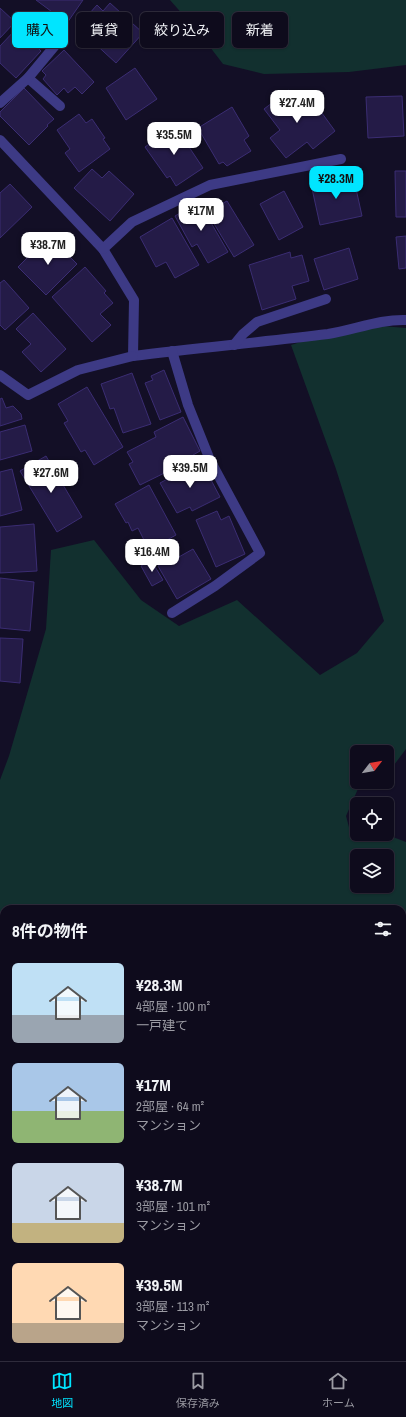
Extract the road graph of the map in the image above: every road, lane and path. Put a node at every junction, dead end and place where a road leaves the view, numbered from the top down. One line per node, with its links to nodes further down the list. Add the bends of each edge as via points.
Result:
1 (53, 48): 2 (street)
2 (28, 78): 3 (street); 4 (street)
3 (0, 103)
4 (60, 106)
5 (0, 140): 7 (street)
6 (341, 159): 7 (street, via 210,185 132,222)
7 (103, 249): 12 (street, via 134,300)
8 (326, 299): 10 (street, via 257,322)
9 (406, 320): 10 (street, via 392,320 338,332)
10 (234, 345): 11 (street)
11 (172, 351): 12 (street); 14 (street, via 188,405 210,460 260,553)
12 (133, 356): 13 (street, via 78,370 28,395)
13 (0, 375)
14 (172, 613)

